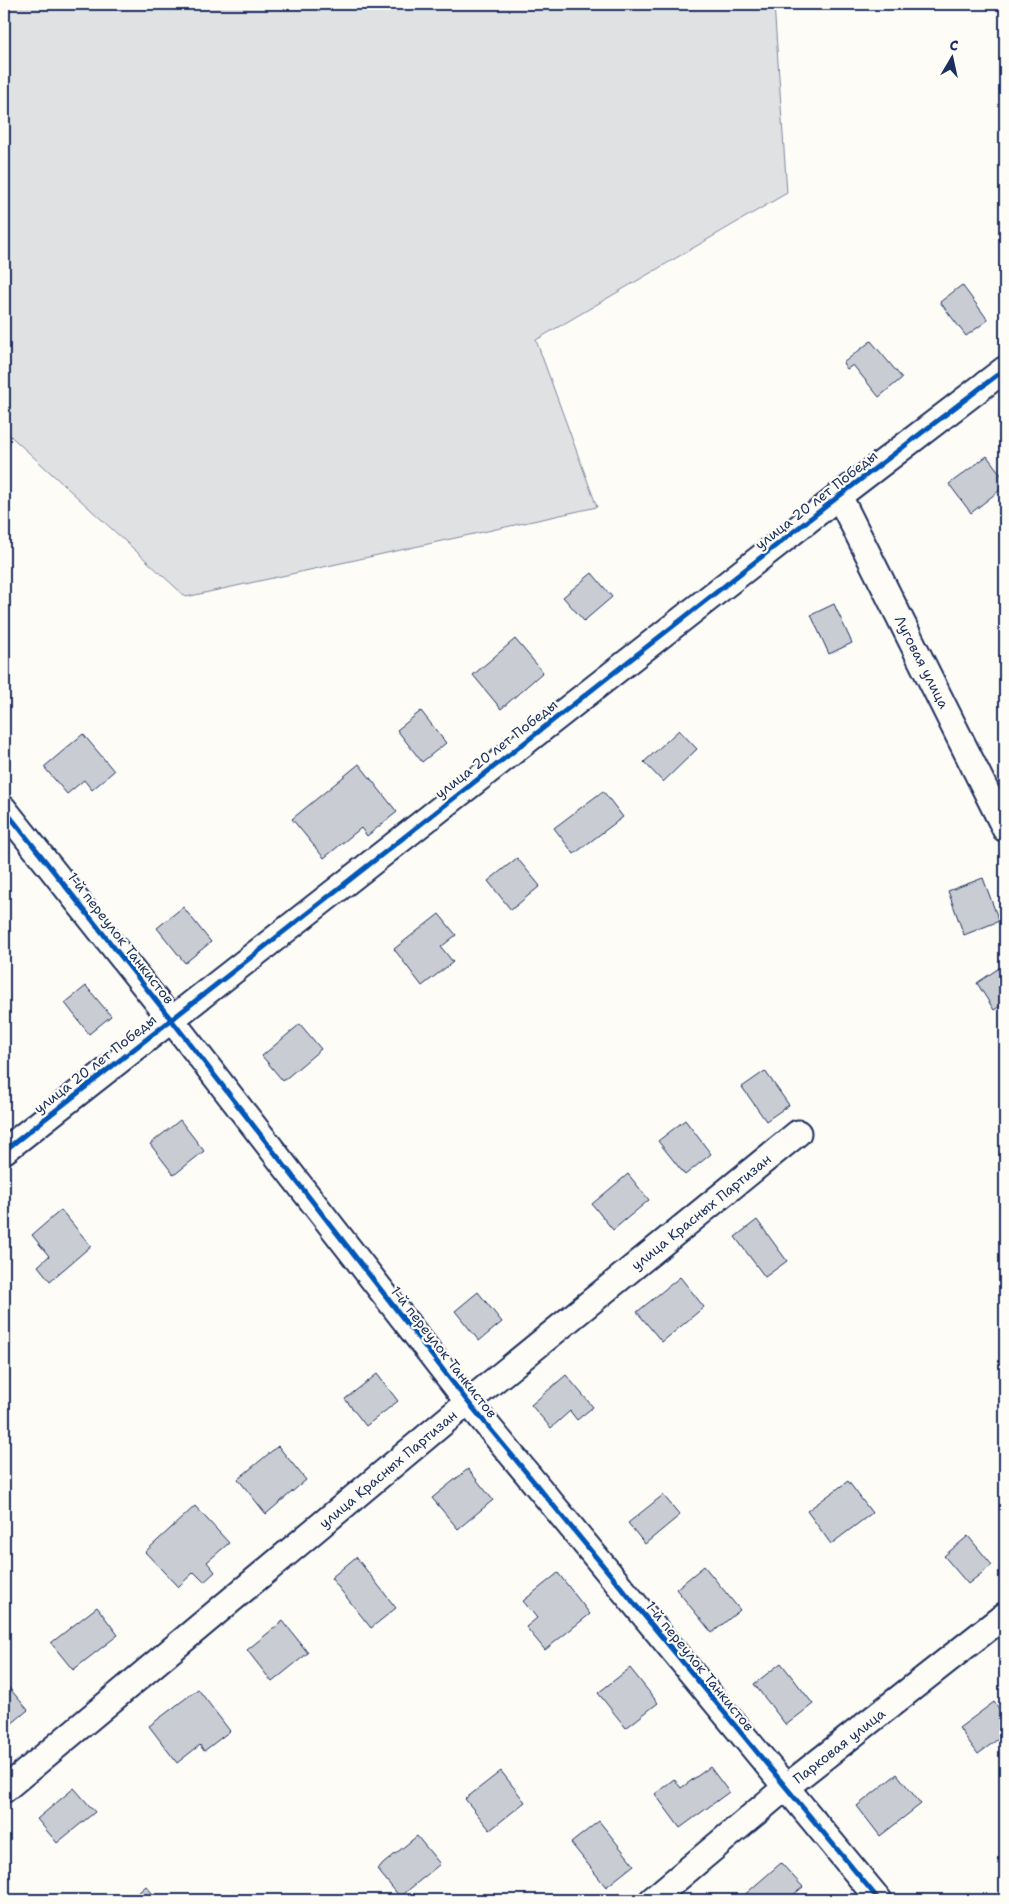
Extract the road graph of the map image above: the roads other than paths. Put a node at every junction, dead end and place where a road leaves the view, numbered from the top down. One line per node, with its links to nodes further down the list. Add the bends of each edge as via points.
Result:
1 (1004, 373): 2 (street, улица 20 лет Победы)
2 (839, 496): 4 (street, Луговая улица); 5 (street, улица 20 лет Победы)
3 (4, 808): 5 (street, 1-й переулок Танкистов)
4 (1005, 829)
5 (170, 1018): 7 (street, улица 20 лет Победы); 8 (street, 1-й переулок Танкистов)
6 (798, 1133): 8 (street, улица Красных Партизан)
7 (4, 1151)
8 (468, 1402): 10 (street, 1-й переулок Танкистов); 11 (street, улица Красных Партизан)
9 (1005, 1616): 10 (street, Парковая улица)
10 (785, 1788): 12 (street, Парковая улица); 13 (street, 1-й переулок Танкистов)
11 (4, 1790)
12 (652, 1900)
13 (879, 1900)

